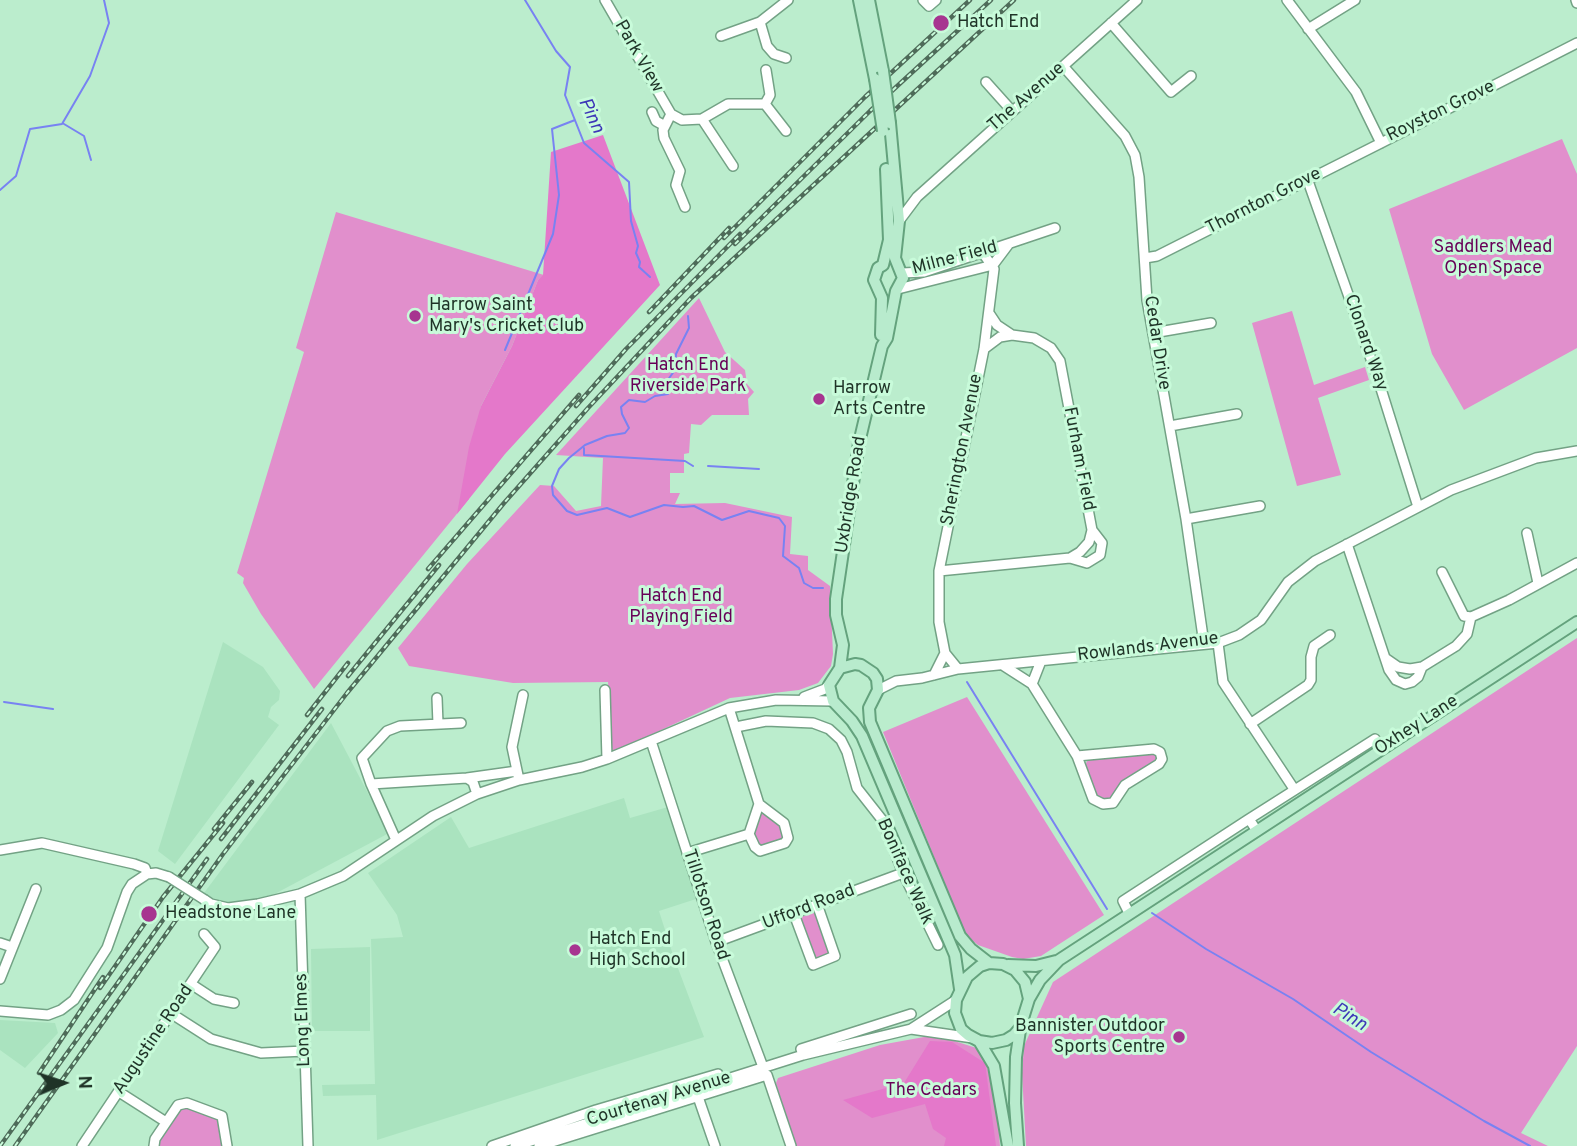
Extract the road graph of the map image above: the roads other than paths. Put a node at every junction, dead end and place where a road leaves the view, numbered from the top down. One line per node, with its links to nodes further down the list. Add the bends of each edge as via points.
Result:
1 (605, 0): 24 (street, Park View)
2 (788, 0): 10 (street)
3 (859, 0): 15 (main road, Uxbridge Road)
4 (869, 0): 15 (main road, Uxbridge Road)
5 (923, 0): 6 (street, via 929,6)
6 (936, 0)
7 (1137, 0): 11 (street, The Avenue)
8 (1287, 0): 12 (street, Royston Grove)
9 (1355, 0): 12 (street)
10 (760, 22): 13 (street); 16 (street, via 767,46)
11 (1111, 23): 17 (street, The Avenue); 19 (street, via 1171,92)
12 (1308, 29): 28 (street, Royston Grove, via 1356,92)
13 (721, 36)
14 (1577, 43): 28 (street, Royston Grove)
15 (876, 56): 32 (main road, Uxbridge Road, bridge)
16 (786, 58)
17 (1063, 66): 22 (street, The Avenue); 38 (street, Cedar Drive, via 1125,136 1135,155)
18 (766, 70): 21 (street, via 770,95)
19 (1191, 76)
20 (986, 82): 22 (street)
21 (765, 104): 25 (street, via 728,104); 27 (street)
22 (1012, 111): 31 (street, The Avenue)
23 (652, 112): 26 (street, via 656,121)
24 (671, 114): 25 (street, via 682,120); 26 (street)
25 (702, 119): 29 (street)
26 (665, 125): 33 (street, via 664,138 680,171 676,185)
27 (786, 131)
28 (1381, 143): 30 (street, Thornton Grove)
29 (733, 166)
30 (1308, 181): 38 (street, Thornton Grove); 54 (street, Clonard Way)
31 (917, 197): 32 (street, The Avenue); 34 (street, The Avenue)
32 (893, 205): 34 (main road, Uxbridge Road); 39 (main road, Uxbridge Road)
33 (685, 207)
34 (899, 221): 41 (main road, Uxbridge Road, via 895,250)
35 (1055, 228): 36 (street, Milne Field)
36 (1008, 245): 37 (street, Milne Field); 40 (street, Milne Field)
37 (980, 253): 40 (street); 41 (street, Milne Field, via 924,272)
38 (1145, 258): 46 (street, Cedar Drive)
39 (883, 265): 41 (main road); 42 (main road, Uxbridge Road, via 874,275)
40 (993, 265): 43 (street, Milne Field); 44 (street, Sherington Avenue)
41 (900, 270): 43 (main road, Uxbridge Road, via 902,284)
42 (878, 289): 43 (main road, via 885,293); 48 (main road, Uxbridge Road, via 883,305)
43 (897, 290): 48 (main road, Uxbridge Road)
44 (989, 313): 47 (street, Furham Field); 49 (street, Sherington Avenue)
45 (1211, 323): 46 (street)
46 (1153, 333): 51 (street, Cedar Drive)
47 (1012, 335): 49 (street, via 992,341); 56 (street, Furham Field, via 1034,338 1051,348 1060,361)
48 (882, 345): 69 (main road, Uxbridge Road, via 859,443 836,599)
49 (984, 349): 61 (street, Sherington Avenue)
50 (1237, 414): 51 (street)
51 (1170, 426): 55 (street, Cedar Drive)
52 (1577, 452): 54 (street, Rowlands Avenue, via 1536,458)
53 (1260, 506): 55 (street)
54 (1418, 507): 58 (street, Rowlands Avenue)
55 (1186, 519): 68 (street, Cedar Drive)
56 (1092, 530): 59 (street, Furham Field, via 1089,542); 59 (street, via 1102,543 1100,555 1087,563)
57 (1527, 533): 63 (street)
58 (1347, 544): 67 (street, Rowlands Avenue, via 1288,582 1261,620); 71 (street)
59 (1070, 558): 61 (street)
60 (1577, 563): 63 (street)
61 (939, 571): 70 (street, Sherington Avenue, via 939,622)
62 (1442, 572): 64 (street, via 1464,616)
63 (1538, 583): 64 (street)
64 (1471, 617): 75 (street, via 1467,634 1456,646)
65 (1577, 622): 107 (main road, Oxhey Lane)
66 (1330, 635): 94 (street, via 1314,646 1308,685)
67 (1217, 643): 68 (street, Rowlands Avenue); 94 (street, via 1223,682)
68 (1204, 644): 72 (street, Rowlands Avenue)
69 (843, 645): 73 (main road, Uxbridge Road); 76 (main road, Uxbridge Road)
70 (945, 653): 77 (street, Sherington Avenue); 79 (street)
71 (1385, 658): 75 (street, via 1398,667); 75 (street, via 1396,680 1405,684 1418,677)
72 (1041, 661): 74 (street, Rowlands Avenue); 81 (street)
73 (855, 664): 76 (main road); 78 (main road, Uxbridge Road)
74 (1001, 664): 77 (street, Rowlands Avenue); 81 (street)
75 (1422, 667)
76 (841, 668): 82 (main road)
77 (958, 669): 79 (street, Rowlands Avenue)
78 (875, 675): 80 (street); 84 (main road)
79 (934, 675): 80 (street, Rowlands Avenue)
80 (896, 681): 84 (street, Rowlands Avenue)
81 (1032, 684): 98 (street)
82 (829, 685): 87 (street); 88 (main road)
83 (605, 690): 99 (street)
84 (878, 690): 90 (main road)
85 (523, 695): 100 (street, via 512,747)
86 (437, 698): 93 (street)
87 (799, 698): 88 (street); 89 (street)
88 (833, 701): 91 (main road)
89 (729, 708): 95 (street); 97 (street)
90 (869, 708): 91 (main road); 125 (main road, via 870,722 960,936)
91 (843, 711): 129 (main road, via 862,736 950,943)
92 (461, 723): 93 (street)
93 (438, 724): 102 (street, via 387,731 362,758)
94 (1250, 724): 103 (street)
95 (736, 727): 105 (street); 112 (street, Boniface Walk, via 788,720 829,729 847,752 857,788 883,821)
96 (1375, 739): 103 (street, Oxhey Lane)
97 (651, 741): 99 (street); 111 (street, Tillotson Road)
98 (1077, 756): 98 (street, via 1154,749 1162,759 1125,785 1113,803 1103,804 1093,799)
99 (607, 759): 100 (street)
100 (518, 776): 101 (street); 104 (street)
101 (467, 778): 102 (street); 104 (street)
102 (370, 784): 109 (street)
103 (1294, 789): 106 (street, Oxhey Lane)
104 (477, 793): 109 (street)
105 (759, 804): 108 (street); 108 (street, via 784,823 788,838 760,851)
106 (1249, 818): 107 (street); 117 (street, Oxhey Lane, via 1123,901)
107 (1257, 831): 117 (main road, Oxhey Lane)
108 (749, 834): 111 (street)
109 (396, 840): 115 (street, via 343,876)
110 (0, 850): 113 (street, via 42,843 134,864 145,868)
111 (687, 853): 120 (street, Tillotson Road)
112 (903, 873): 116 (street, Ufford Road); 122 (street, Boniface Walk)
113 (147, 874): 115 (street, bridge, via 169,877 211,904 228,908); 133 (street, via 127,892 107,948 74,1000 48,1015)
114 (36, 888): 123 (street)
115 (300, 894): 141 (street, Long Elmes)
116 (817, 904): 118 (street, Ufford Road); 118 (street, via 835,956 813,965)
117 (1129, 913): 124 (main road, Oxhey Lane)
118 (794, 914): 120 (street, Ufford Road)
119 (204, 934): 128 (street, Augustine Road, via 215,947)
120 (716, 942): 143 (street, Tillotson Road)
121 (0, 943): 123 (street)
122 (938, 945)
123 (12, 947): 127 (street)
124 (1059, 960): 126 (main road, Oxhey Lane, via 1036,966); 130 (main road, Oxhey Lane)
125 (989, 963): 126 (main road); 129 (main road, via 973,970)
126 (1008, 965): 130 (main road, via 1026,982)
127 (0, 979)
128 (191, 984): 132 (street, via 214,999); 134 (street, Augustine Road)
129 (960, 989): 131 (main road)
130 (1030, 999): 137 (main road)
131 (956, 1000): 138 (street, Courtenay Avenue); 140 (main road, via 961,1029)
132 (234, 1003)
133 (0, 1011)
134 (172, 1014): 141 (street, via 211,1039 261,1053); 145 (street, Augustine Road)
135 (911, 1014): 136 (street, Courtenay Avenue)
136 (892, 1020): 139 (street); 142 (street, Courtenay Avenue, via 801,1049)
137 (1020, 1028): 140 (main road, via 1006,1040); 159 (main road, via 1015,1103)
138 (911, 1029): 139 (street, Courtenay Avenue); 140 (street, Courtenay Avenue)
139 (895, 1033): 142 (street, Courtenay Avenue)
140 (976, 1040): 158 (main road, via 994,1066)
141 (304, 1051): 152 (street, Long Elmes)
142 (803, 1055): 143 (street, Courtenay Avenue)
143 (765, 1071): 144 (street, Courtenay Avenue); 146 (street, Courtenay Avenue); 157 (street, Tillotson Road)
144 (720, 1077): 146 (street, Courtenay Avenue); 147 (street, Courtenay Avenue)
145 (118, 1092): 148 (street); 149 (street, Augustine Road)
146 (697, 1093): 147 (street, Courtenay Avenue); 155 (street, Courtenay Avenue); 156 (street)
147 (598, 1114): 153 (street, Courtenay Avenue); 154 (street, Courtenay Avenue)
148 (166, 1122): 150 (street); 151 (street, via 183,1103 218,1114)
149 (82, 1146)
150 (154, 1146)
151 (227, 1146)
152 (308, 1146)
153 (492, 1146)
154 (515, 1146)
155 (539, 1146)
156 (715, 1146)
157 (791, 1146)
158 (1008, 1146)
159 (1018, 1146)

